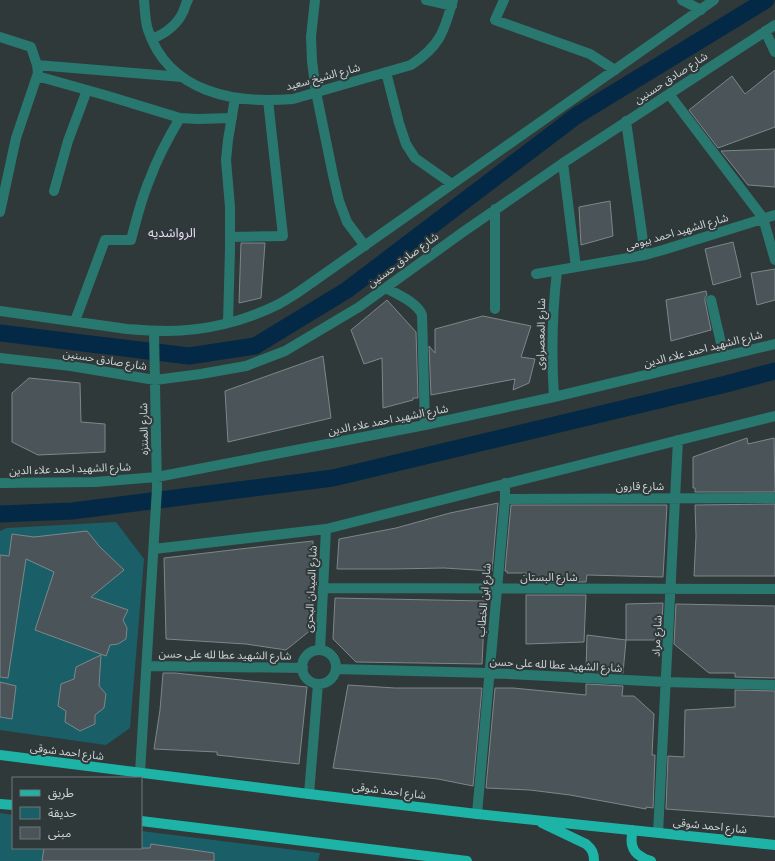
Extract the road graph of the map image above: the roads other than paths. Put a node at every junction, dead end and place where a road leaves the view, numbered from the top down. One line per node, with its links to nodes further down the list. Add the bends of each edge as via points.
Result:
1 (144, 0): 13 (street, شارع الشيخ سعيد, via 148,30)
2 (188, 0): 13 (street, via 173,26)
3 (315, 0): 21 (street, via 311,37)
4 (426, 0): 8 (street)
5 (504, 0): 16 (street, via 495,20 590,54)
6 (682, 0): 9 (street)
7 (714, 0): 9 (street)
8 (453, 3): 17 (street, شارع الشيخ سعيد, via 445,28 432,49 411,65)
9 (701, 10): 16 (street)
10 (775, 25): 11 (street, شارع صادق حسنين)
11 (765, 31): 14 (street); 22 (street, شارع صادق حسنين)
12 (0, 37): 15 (street, via 31,47)
13 (152, 39): 19 (street, شارع الشيخ سعيد, via 170,68)
14 (775, 52)
15 (37, 65): 18 (street); 19 (street)
16 (615, 70): 29 (street)
17 (386, 72): 21 (street, شارع الشيخ سعيد); 29 (street, via 406,144 415,158)
18 (37, 76): 20 (street); 31 (street, via 16,138)
19 (182, 77): 23 (street, شارع الشيخ سعيد, via 209,91)
20 (87, 90): 25 (street); 30 (street, via 68,141)
21 (316, 92): 24 (street, شارع الشيخ سعيد, via 293,99); 36 (street, via 339,201 347,222)
22 (669, 94): 27 (street, شارع صادق حسنين); 34 (street)
23 (235, 98): 24 (street, شارع الشيخ سعيد); 26 (street)
24 (268, 100): 35 (street, via 283,236)
25 (180, 118): 26 (street); 46 (street, via 149,181 131,240 105,240)
26 (232, 118): 35 (street, via 226,160)
27 (626, 121): 28 (street, شارع صادق حسنين); 37 (street)
28 (562, 163): 32 (street, شارع صادق حسنين); 39 (street)
29 (452, 184): 36 (street)
30 (54, 191)
31 (0, 207)
32 (495, 209): 42 (street, شارع صادق حسنين); 44 (street)
33 (775, 215): 34 (street, شارع الشهيد احمد بيومى)
34 (763, 218): 37 (street, شارع الشهيد احمد بيومى); 38 (street)
35 (230, 237): 47 (street)
36 (365, 246): 47 (street, via 279,304)
37 (645, 255): 39 (street, شارع الشهيد احمد بيومى)
38 (775, 260)
39 (576, 267): 40 (street, شارع الشهيد احمد بيومى)
40 (557, 271): 41 (street, شارع الشهيد احمد بيومى); 53 (street, شارع المعصراوى, via 552,334)
41 (536, 274)
42 (386, 288): 52 (street, شارع صادق حسنين, via 285,351 246,366); 55 (street, via 421,311)
43 (711, 300): 50 (street)
44 (495, 309)
45 (0, 311): 46 (street)
46 (75, 321): 48 (street)
47 (228, 323): 48 (street, via 168,331)
48 (153, 336): 52 (street, شارع المنتزه)
49 (775, 344): 50 (street, شارع الشهيد احمد علاء الدين)
50 (724, 356): 53 (street, شارع الشهيد احمد علاء الدين)
51 (0, 358): 52 (street, شارع صادق حسنين, via 71,366)
52 (155, 380): 57 (street, شارع المنتزه)
53 (554, 397): 55 (street, شارع الشهيد احمد علاء الدين)
54 (775, 416): 56 (street)
55 (425, 425): 57 (street, شارع الشهيد احمد علاء الدين)
56 (678, 440): 59 (street); 60 (street, شارع مراد)
57 (157, 477): 58 (street, شارع الشهيد احمد علاء الدين, via 95,482); 64 (street, شارع المنتزه)
58 (0, 483)
59 (505, 483): 62 (street, شارع ابن الخطاب); 63 (street)
60 (676, 498): 61 (street, شارع قارون); 62 (street, شارع قارون); 67 (street, شارع مراد)
61 (775, 498)
62 (505, 499): 66 (street, شارع ابن الخطاب)
63 (326, 529): 64 (street); 65 (street, شارع الميدان البحرى)
64 (154, 549): 70 (street, شارع المنتزه)
65 (323, 588): 66 (street, شارع البستان); 69 (street, شارع الميدان البحرى)
66 (497, 588): 67 (street, شارع البستان); 73 (street, شارع ابن الخطاب)
67 (671, 589): 68 (street, شارع البستان); 74 (street, شارع مراد)
68 (775, 589)
69 (320, 650): 71 (street, via 306,657); 72 (street, via 326,651 334,658)
70 (147, 666): 71 (street, شارع الشهيد عطا لله على حسن); 78 (street, شارع المنتزه)
71 (303, 668): 75 (street, via 309,680)
72 (336, 669): 73 (street, شارع الشهيد عطا لله على حسن); 75 (street, via 332,678)
73 (489, 673): 74 (street, شارع الشهيد عطا لله على حسن); 82 (street, شارع ابن الخطاب)
74 (666, 682): 76 (street, شارع الشهيد عطا لله على حسن); 86 (street, شارع مراد)
75 (318, 684): 79 (street)
76 (775, 685)
77 (0, 756): 78 (main road, شارع احمد شوقى)
78 (140, 773): 79 (main road, شارع احمد شوقى)
79 (309, 794): 82 (main road, شارع احمد شوقى)
80 (0, 804): 81 (main road)
81 (12, 805)
82 (477, 814): 83 (main road, شارع احمد شوقى)
83 (536, 820): 85 (main road, شارع احمد شوقى); 89 (main road, via 586,844 593,852)
84 (142, 821): 88 (main road)
85 (633, 830): 86 (main road, شارع احمد شوقى); 90 (main road, via 633,848 641,857)
86 (658, 833): 87 (main road, شارع احمد شوقى)
87 (775, 844)
88 (466, 861)
89 (594, 861)
90 (651, 861)

